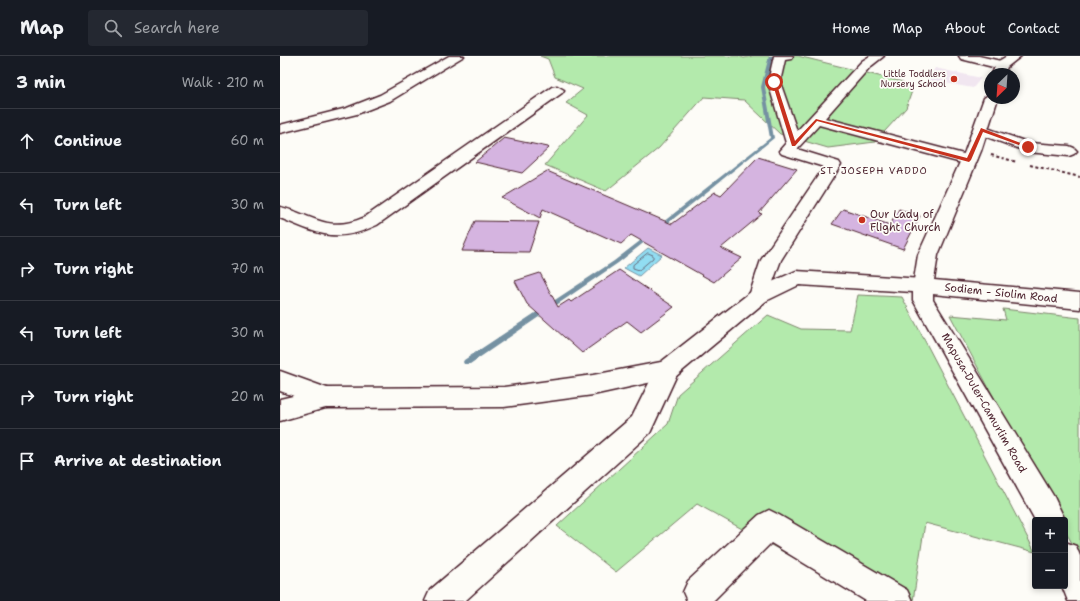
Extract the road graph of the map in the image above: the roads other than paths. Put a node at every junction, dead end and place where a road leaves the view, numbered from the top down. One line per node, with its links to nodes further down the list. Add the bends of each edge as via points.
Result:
1 (458, 56): 11 (street, via 384,98 352,111)
2 (787, 56): 13 (street, via 779,58 774,82)
3 (878, 56): 10 (street, via 866,64)
4 (965, 56): 6 (street)
5 (1015, 56): 7 (street)
6 (995, 68)
7 (1002, 68)
8 (556, 90): 16 (street, via 359,228 332,231)
9 (989, 104): 12 (street, Mapusa-Duler-Camurlim Road)
10 (816, 120): 13 (street); 15 (street)
11 (280, 129)
12 (981, 130): 14 (street, via 1028,147); 15 (street, Mapusa-Duler-Camurlim Road)
13 (794, 145): 18 (street, via 787,151 833,165 771,260)
14 (1069, 151)
15 (969, 160): 17 (street, Mapusa-Duler-Camurlim Road, via 928,255)
16 (280, 212)
17 (923, 286): 18 (street, Sodiem - Siolim Road, via 796,278); 19 (street, Sodiem - Siolim Road); 24 (street, Mapusa-Duler-Camurlim Road, via 923,300)
18 (759, 296): 20 (street, Sodiem - Siolim Road)
19 (1080, 301)
20 (667, 370): 22 (street, via 593,385 504,397); 28 (street, via 641,425)
21 (280, 381): 22 (street)
22 (327, 398): 23 (street)
23 (280, 410)
24 (1049, 517)
25 (1068, 563): 27 (street)
26 (699, 592): 29 (street, via 768,525)
27 (1080, 592)
28 (441, 601)
29 (896, 601)

